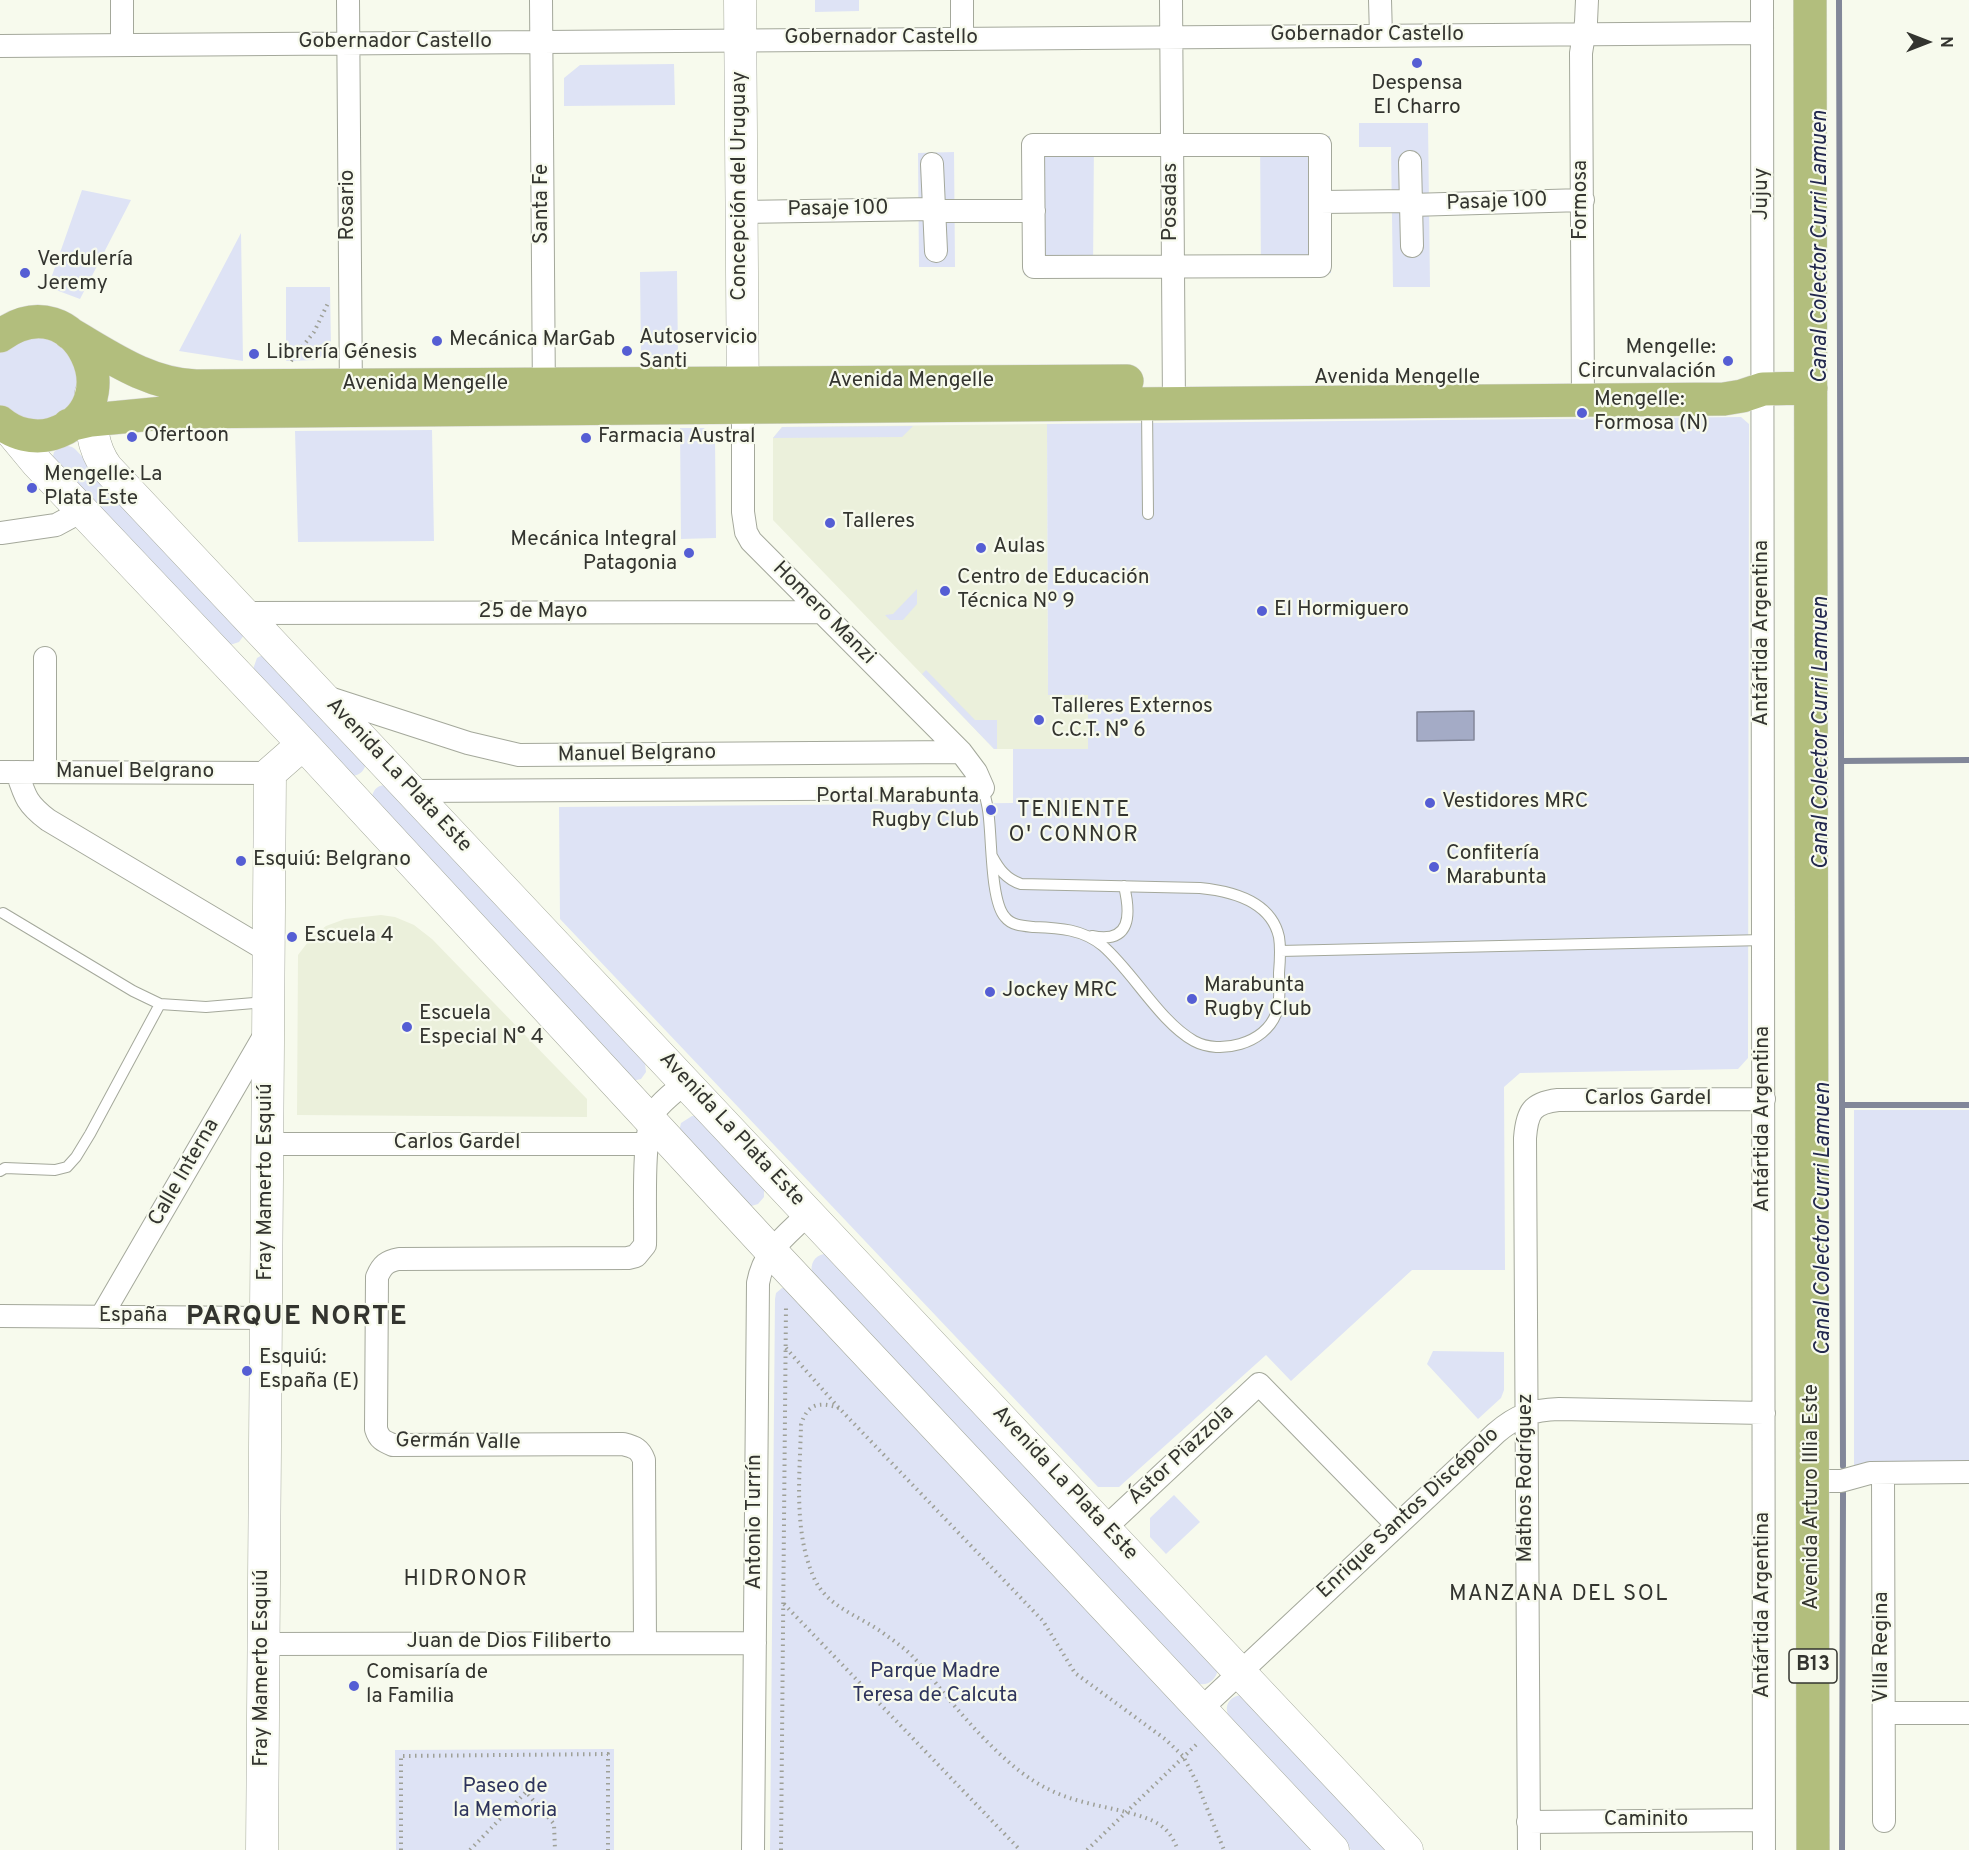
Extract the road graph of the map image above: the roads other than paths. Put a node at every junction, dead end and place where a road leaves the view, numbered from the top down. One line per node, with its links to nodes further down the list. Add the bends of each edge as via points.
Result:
1 (122, 0): 19 (street)
2 (348, 0): 18 (street, Rosario)
3 (541, 0): 17 (street, Santa Fe)
4 (740, 0): 16 (main road, Concepción del Uruguay)
5 (962, 0): 15 (street)
6 (1171, 0): 14 (street, Posadas)
7 (1380, 0): 13 (street)
8 (1587, 0): 12 (street, Formosa)
9 (1762, 0): 11 (street, Jujuy)
10 (1810, 0): 36 (main road, Avenida Arturo Illia Este)
11 (1762, 33): 12 (street, Gobernador Castello); 38 (street, Jujuy)
12 (1584, 34): 13 (street, Gobernador Castello); 24 (street, Formosa)
13 (1381, 36): 14 (street, Gobernador Castello)
14 (1171, 37): 15 (street, Gobernador Castello); 21 (street, Posadas)
15 (962, 39): 16 (street, Gobernador Castello)
16 (740, 40): 17 (street, Gobernador Castello); 29 (main road, Concepción del Uruguay)
17 (541, 42): 18 (street, Gobernador Castello); 40 (street, Santa Fe)
18 (348, 43): 19 (street, Gobernador Castello); 42 (street, Rosario)
19 (122, 45): 20 (street, Gobernador Castello)
20 (0, 46)
21 (1172, 145): 25 (street, via 1320,145); 28 (street, via 1033,145); 32 (street, Posadas)
22 (1410, 162): 26 (street)
23 (932, 164): 27 (street)
24 (1582, 200): 26 (street, Pasaje 100); 37 (street, Formosa)
25 (1320, 202): 26 (street, Pasaje 100); 32 (street, via 1320,266)
26 (1411, 203): 30 (street)
27 (934, 210): 28 (street, Pasaje 100); 29 (street, Pasaje 100); 31 (street)
28 (1034, 211): 32 (street, via 1034,267)
29 (741, 212): 39 (main road, Concepción del Uruguay)
30 (1412, 246)
31 (936, 251)
32 (1173, 267): 41 (street, Posadas)
33 (0, 314): 34 (main road)
34 (58, 328): 35 (main road, via 24,324); 42 (main road, Avenida Mengelle, via 153,379); 43 (main road, via 83,346 89,359 93,373)
35 (0, 336)
36 (1811, 388): 38 (main road, Avenida Mengelle); 87 (main road, Avenida Arturo Illia Este / B13)
37 (1583, 389): 38 (main road, Avenida Mengelle, via 1730,378); 41 (main road, Avenida Mengelle)
38 (1763, 389): 67 (street, Antártida Argentina)
39 (743, 395): 40 (main road, Avenida Mengelle); 41 (main road, Avenida Mengelle); 48 (street, Homero Manzi, via 746,532)
40 (544, 396): 42 (main road, Avenida Mengelle)
41 (1165, 396): 46 (lane)
42 (351, 398): 43 (main road, Avenida Mengelle, via 174,412)
43 (84, 413): 44 (main road, Avenida Mengelle, via 58,432 40,436); 49 (main road, Avenida La Plata Este, via 96,450 107,468)
44 (4, 425): 45 (main road)
45 (82, 511): 47 (street, via 56,525); 52 (main road)
46 (1148, 514)
47 (1, 533)
48 (822, 612): 49 (street, 25 de Mayo); 55 (street, Homero Manzi)
49 (244, 613): 50 (main road, Avenida La Plata Este)
50 (276, 647): 52 (main road, via 263,642 248,649 239,664); 53 (main road, Avenida La Plata Este)
51 (45, 658): 58 (street)
52 (242, 680): 54 (main road)
53 (322, 696): 55 (street, Manuel Belgrano, via 468,743 519,755); 56 (main road, Avenida La Plata Este)
54 (303, 744): 59 (main road); 60 (main road)
55 (961, 752): 61 (street, Homero Manzi)
56 (387, 765): 60 (main road, via 359,786); 62 (main road, Avenida La Plata Este)
57 (8, 772): 58 (street, Manuel Belgrano); 68 (street, via 33,808 48,820)
58 (45, 772): 59 (street, Manuel Belgrano)
59 (270, 773): 68 (main road, Fray Mamerto Esquiú)
60 (337, 781): 75 (main road)
61 (983, 788): 62 (street, Manuel Belgrano); 63 (lane)
62 (412, 791): 72 (main road, Avenida La Plata Este)
63 (992, 855): 64 (lane, via 1003,873 1021,884); 66 (lane, via 999,908 1004,917 1020,926)
64 (1124, 886): 66 (lane, via 1129,911 1123,930 1105,937); 69 (lane, via 1200,888 1241,897 1253,903 1276,926)
65 (3, 913): 70 (lane)
66 (1083, 933): 69 (lane, via 1111,954 1184,1034 1208,1047 1247,1041 1269,1025 1278,1002)
67 (1764, 940): 69 (lane); 73 (street, Antártida Argentina)
68 (268, 951): 71 (main road, Fray Mamerto Esquiú)
69 (1280, 951)
70 (160, 1004): 71 (lane); 77 (lane, via 90,1134 67,1167)
71 (268, 1016): 76 (main road, Fray Mamerto Esquiú); 81 (street, Calle Interna)
72 (686, 1082): 75 (street, via 658,1108); 78 (main road, Avenida La Plata Este)
73 (1764, 1099): 74 (street, Carlos Gardel, via 1558,1100); 84 (street, Antártida Argentina)
74 (1534, 1108): 83 (street, Mathos Rodríguez, via 1526,1138)
75 (648, 1132): 76 (street, Carlos Gardel); 79 (main road); 90 (street, Germán Valle, via 645,1245 636,1256 399,1259 382,1267 377,1277 376,1417 378,1436 393,1445 623,1444 641,1452)
76 (267, 1144): 82 (main road, Fray Mamerto Esquiú)
77 (0, 1171)
78 (809, 1213): 79 (street, Antonio Turrín); 89 (main road, Avenida La Plata Este)
79 (771, 1251): 91 (street, Antonio Turrín, via 764,1260 758,1283); 96 (main road)
80 (0, 1316): 81 (street, España)
81 (101, 1317): 82 (street, España)
82 (266, 1317): 92 (main road, Fray Mamerto Esquiú)
83 (1526, 1413): 84 (street, Enrique Santos Discépolo); 88 (street, Enrique Santos Discépolo, via 1506,1424); 99 (street, Mathos Rodríguez)
84 (1764, 1413): 97 (street, Antártida Argentina)
85 (1969, 1472): 86 (street)
86 (1883, 1473): 87 (street, via 1841,1481); 94 (street, Villa Regina)
87 (1813, 1481): 106 (main road, Avenida Arturo Illia Este / B13)
88 (1397, 1526): 89 (street, Ástor Piazzola, via 1259,1384); 93 (street, Enrique Santos Discépolo)
89 (1105, 1528): 93 (main road, Avenida La Plata Este)
90 (645, 1643): 91 (street, Juan de Dios Filiberto); 92 (street, Juan de Dios Filiberto)
91 (755, 1643): 101 (street, Antonio Turrín)
92 (263, 1644): 100 (main road, Fray Mamerto Esquiú)
93 (1240, 1672): 96 (street, Enrique Santos Discépolo); 103 (main road, Avenida La Plata Este)
94 (1884, 1713): 95 (street); 98 (street, Villa Regina)
95 (1969, 1713)
96 (1196, 1721): 102 (main road)
97 (1764, 1820): 99 (street, Caminito); 105 (street, Antártida Argentina)
98 (1884, 1821)
99 (1528, 1822): 104 (street, Mathos Rodríguez)
100 (262, 1850)
101 (753, 1850)
102 (1333, 1850)
103 (1407, 1850)
104 (1528, 1850)
105 (1764, 1850)
106 (1813, 1850)

